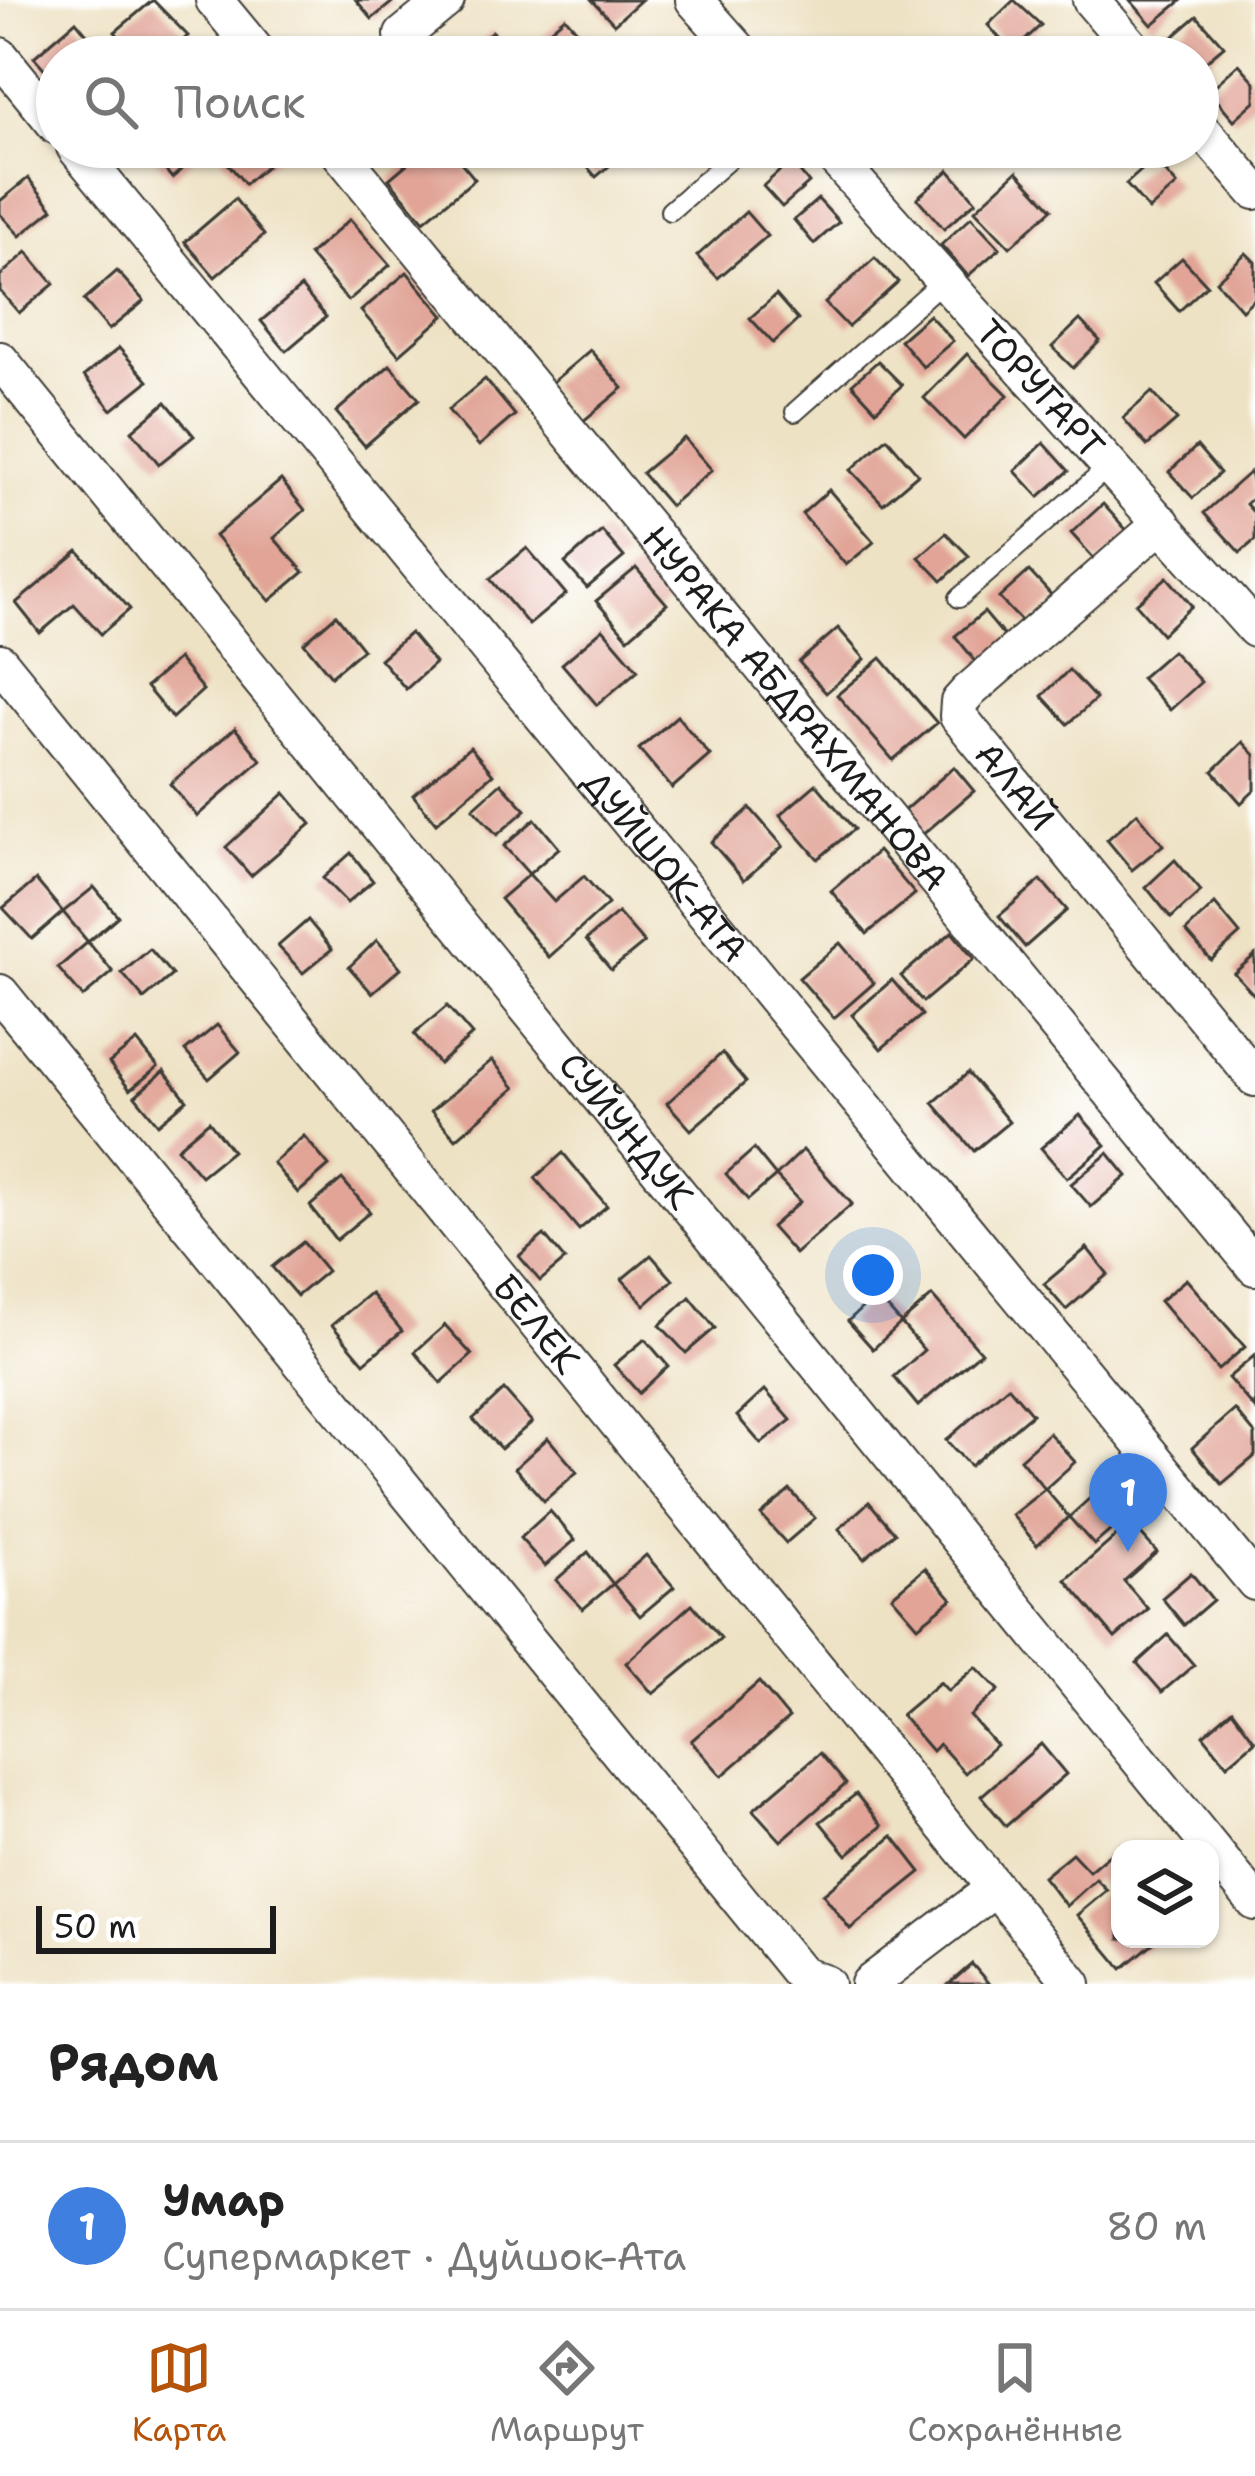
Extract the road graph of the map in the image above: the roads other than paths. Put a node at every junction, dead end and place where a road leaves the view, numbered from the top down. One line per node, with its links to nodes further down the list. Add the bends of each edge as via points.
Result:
1 (214, 0): 6 (street)
2 (446, 0): 5 (street)
3 (694, 0): 7 (street)
4 (1091, 0): 8 (street)
5 (403, 35)
6 (244, 36)
7 (726, 36)
8 (1122, 36)
9 (0, 56): 10 (street)
10 (36, 100)
11 (1219, 149): 16 (street)
12 (92, 168): 29 (street, ДУЙШОК-АТА)
13 (352, 168): 28 (street, НУРАКА АБДРАХМАНОВА)
14 (719, 168): 17 (lane)
15 (845, 168): 18 (street, ТОРУГАРТ)
16 (1255, 191)
17 (670, 211)
18 (945, 279): 20 (lane); 21 (street, ТОРУГАРТ)
19 (0, 360): 31 (street, СУЙУНДУК)
20 (795, 412)
21 (1111, 464): 22 (street, ТОРУГАРТ); 23 (lane)
22 (1162, 523): 24 (street, ТОРУГАРТ); 27 (street, АЛАЙ, via 968,692 958,716)
23 (959, 598)
24 (1255, 629)
25 (0, 662): 30 (street, БЕЛЕК)
26 (0, 992): 32 (street, via 801,1975)
27 (1255, 1078)
28 (1255, 1267)
29 (1255, 1582)
30 (994, 1889): 33 (street); 34 (street, БЕЛЕК)
31 (1255, 1902)
32 (826, 1984)
33 (869, 1984)
34 (1073, 1984)

